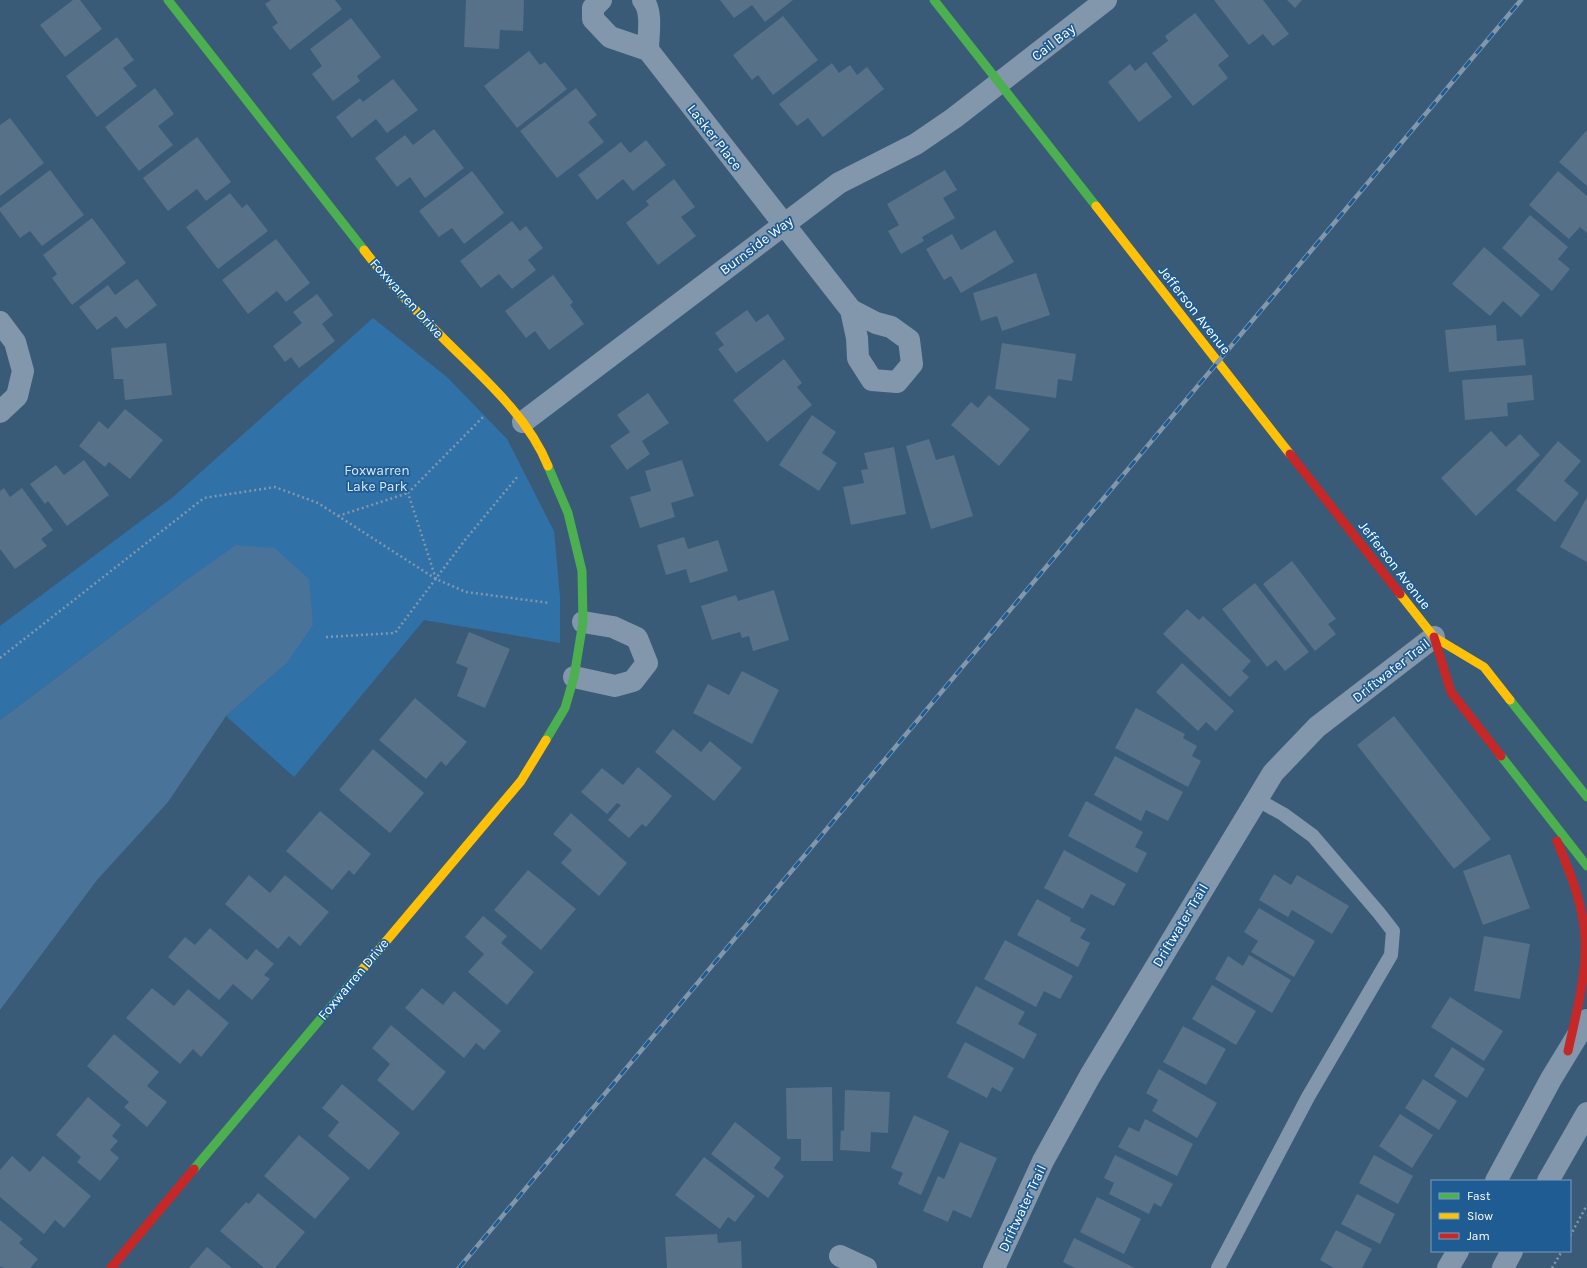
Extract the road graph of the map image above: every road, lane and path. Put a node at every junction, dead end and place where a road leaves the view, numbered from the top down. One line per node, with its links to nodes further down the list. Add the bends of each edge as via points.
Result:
1 (168, 0): 11 (street, Foxwarren Drive, via 372,261)
2 (601, 0): 6 (street, via 593,8 592,19 610,37)
3 (643, 0): 6 (street, via 649,17)
4 (934, 0): 7 (street, Jefferson Avenue)
5 (1106, 0): 7 (street, Cail Bay)
6 (648, 50): 8 (street, Lasker Place)
7 (999, 84): 8 (street, Burnside Way, via 916,144 839,183); 21 (street, Jefferson Avenue)
8 (783, 224): 9 (street, Lasker Place); 13 (street, Burnside Way)
9 (851, 310)
10 (0, 322): 12 (street, via 15,342 23,371 17,396)
11 (503, 400): 13 (street, Foxwarren Drive); 15 (path, via 474,425)
12 (0, 412)
13 (523, 422): 19 (street, Foxwarren Drive, via 542,451 568,513 582,571)
14 (518, 476): 17 (path)
15 (408, 493): 16 (path); 17 (path)
16 (338, 516): 17 (path); 22 (path, via 318,503 275,487 204,498)
17 (436, 579): 18 (path, via 466,592); 20 (path, via 395,633)
18 (550, 603)
19 (583, 622): 23 (street, Foxwarren Drive); 23 (street, via 613,627 637,638 647,663 633,681 615,686)
20 (326, 637)
21 (1434, 637): 24 (street, Jefferson Avenue, via 1484,667); 27 (street, Driftwater Trail, via 1317,727 1273,773); 28 (street, Jefferson Avenue, via 1451,692)
22 (0, 658)
23 (574, 677): 41 (street, Foxwarren Drive, via 565,708 521,781)
24 (1577, 785): 25 (street); 26 (street, Jefferson Avenue)
25 (1587, 790)
26 (1587, 797)
27 (1256, 799): 43 (street, Driftwater Trail, via 1090,1076 1043,1161); 44 (lane, via 1283,814 1313,836 1393,931 1391,955 1308,1097)
28 (1545, 812): 29 (street, Jefferson Avenue); 31 (street, via 1574,880 1585,937 1582,980)
29 (1587, 866)
30 (1587, 1020): 31 (street)
31 (1568, 1051): 33 (street)
32 (1587, 1113): 34 (street)
33 (1497, 1180)
34 (1549, 1180)
35 (1587, 1205): 36 (path)
36 (1571, 1234)
37 (1457, 1252): 45 (street)
38 (1512, 1252): 46 (street)
39 (1561, 1252): 47 (path)
40 (840, 1256): 42 (street)
41 (110, 1268)
42 (866, 1268)
43 (994, 1268)
44 (1218, 1268)
45 (1448, 1268)
46 (1504, 1268)
47 (1552, 1268)

